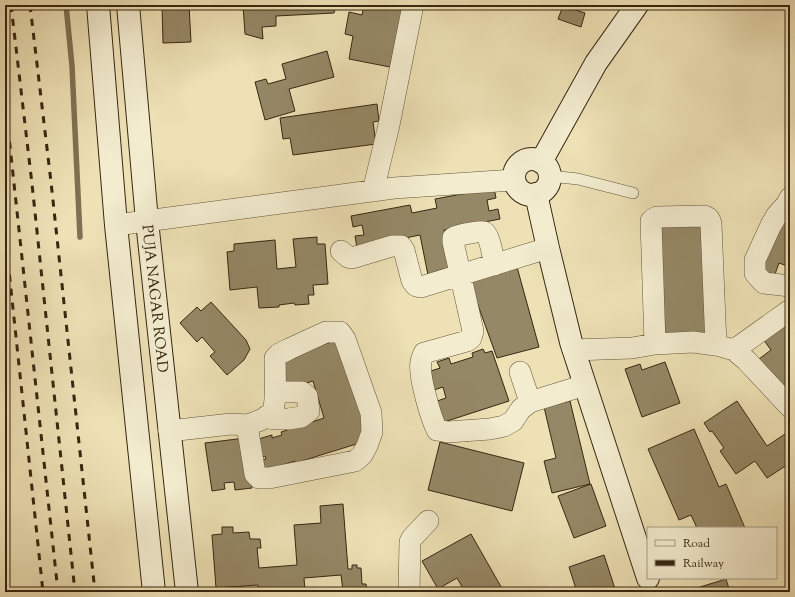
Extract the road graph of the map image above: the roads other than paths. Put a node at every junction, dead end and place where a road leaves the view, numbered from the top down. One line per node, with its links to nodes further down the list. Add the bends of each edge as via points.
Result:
1 (98, 5): 12 (street)
2 (128, 5): 11 (street, PUJA NAGAR ROAD)
3 (413, 5): 7 (street)
4 (637, 5): 5 (street, via 596,63)
5 (545, 169): 6 (street, via 536,160 524,161 516,169); 8 (lane); 9 (street, via 549,182 542,192)
6 (514, 180): 7 (street); 9 (street, via 520,190)
7 (373, 191): 11 (street)
8 (633, 193)
9 (536, 194): 13 (street)
10 (787, 202): 17 (street, via 771,225 755,260 755,273 764,283)
11 (147, 221): 12 (street); 29 (street, PUJA NAGAR ROAD)
12 (116, 225): 33 (street)
13 (548, 248): 15 (street); 21 (street)
14 (341, 251): 16 (street, via 352,258 392,246 401,246 416,286 421,287)
15 (495, 265): 16 (street); 16 (street, via 486,234 482,232 456,236 453,242)
16 (460, 275): 25 (street, via 473,331 467,341 424,353 421,373 432,421 437,430 448,432 490,429 513,421 521,409)
17 (790, 286)
18 (790, 310): 20 (street)
19 (655, 344): 20 (street, via 693,342); 20 (street, via 651,221 657,217 707,216 711,224); 21 (street, via 632,348)
20 (725, 348): 26 (street, via 746,360)
21 (573, 350): 23 (street)
22 (520, 372): 25 (street)
23 (585, 385): 25 (street); 31 (street)
24 (274, 392): 27 (street, via 274,405); 27 (street, via 302,392 307,396 309,411 301,417 288,419 273,419); 28 (street, via 274,358 326,332 340,332 345,339 371,414 372,432 362,455 355,461 258,478 255,474)
25 (530, 402)
26 (790, 407)
27 (267, 416): 28 (street)
28 (247, 425): 29 (street, via 231,424)
29 (169, 431): 34 (street, PUJA NAGAR ROAD)
30 (428, 521): 35 (street, via 410,542)
31 (647, 575)
32 (648, 579): 36 (street)
33 (154, 592)
34 (187, 592)
35 (409, 592)
36 (653, 592)

